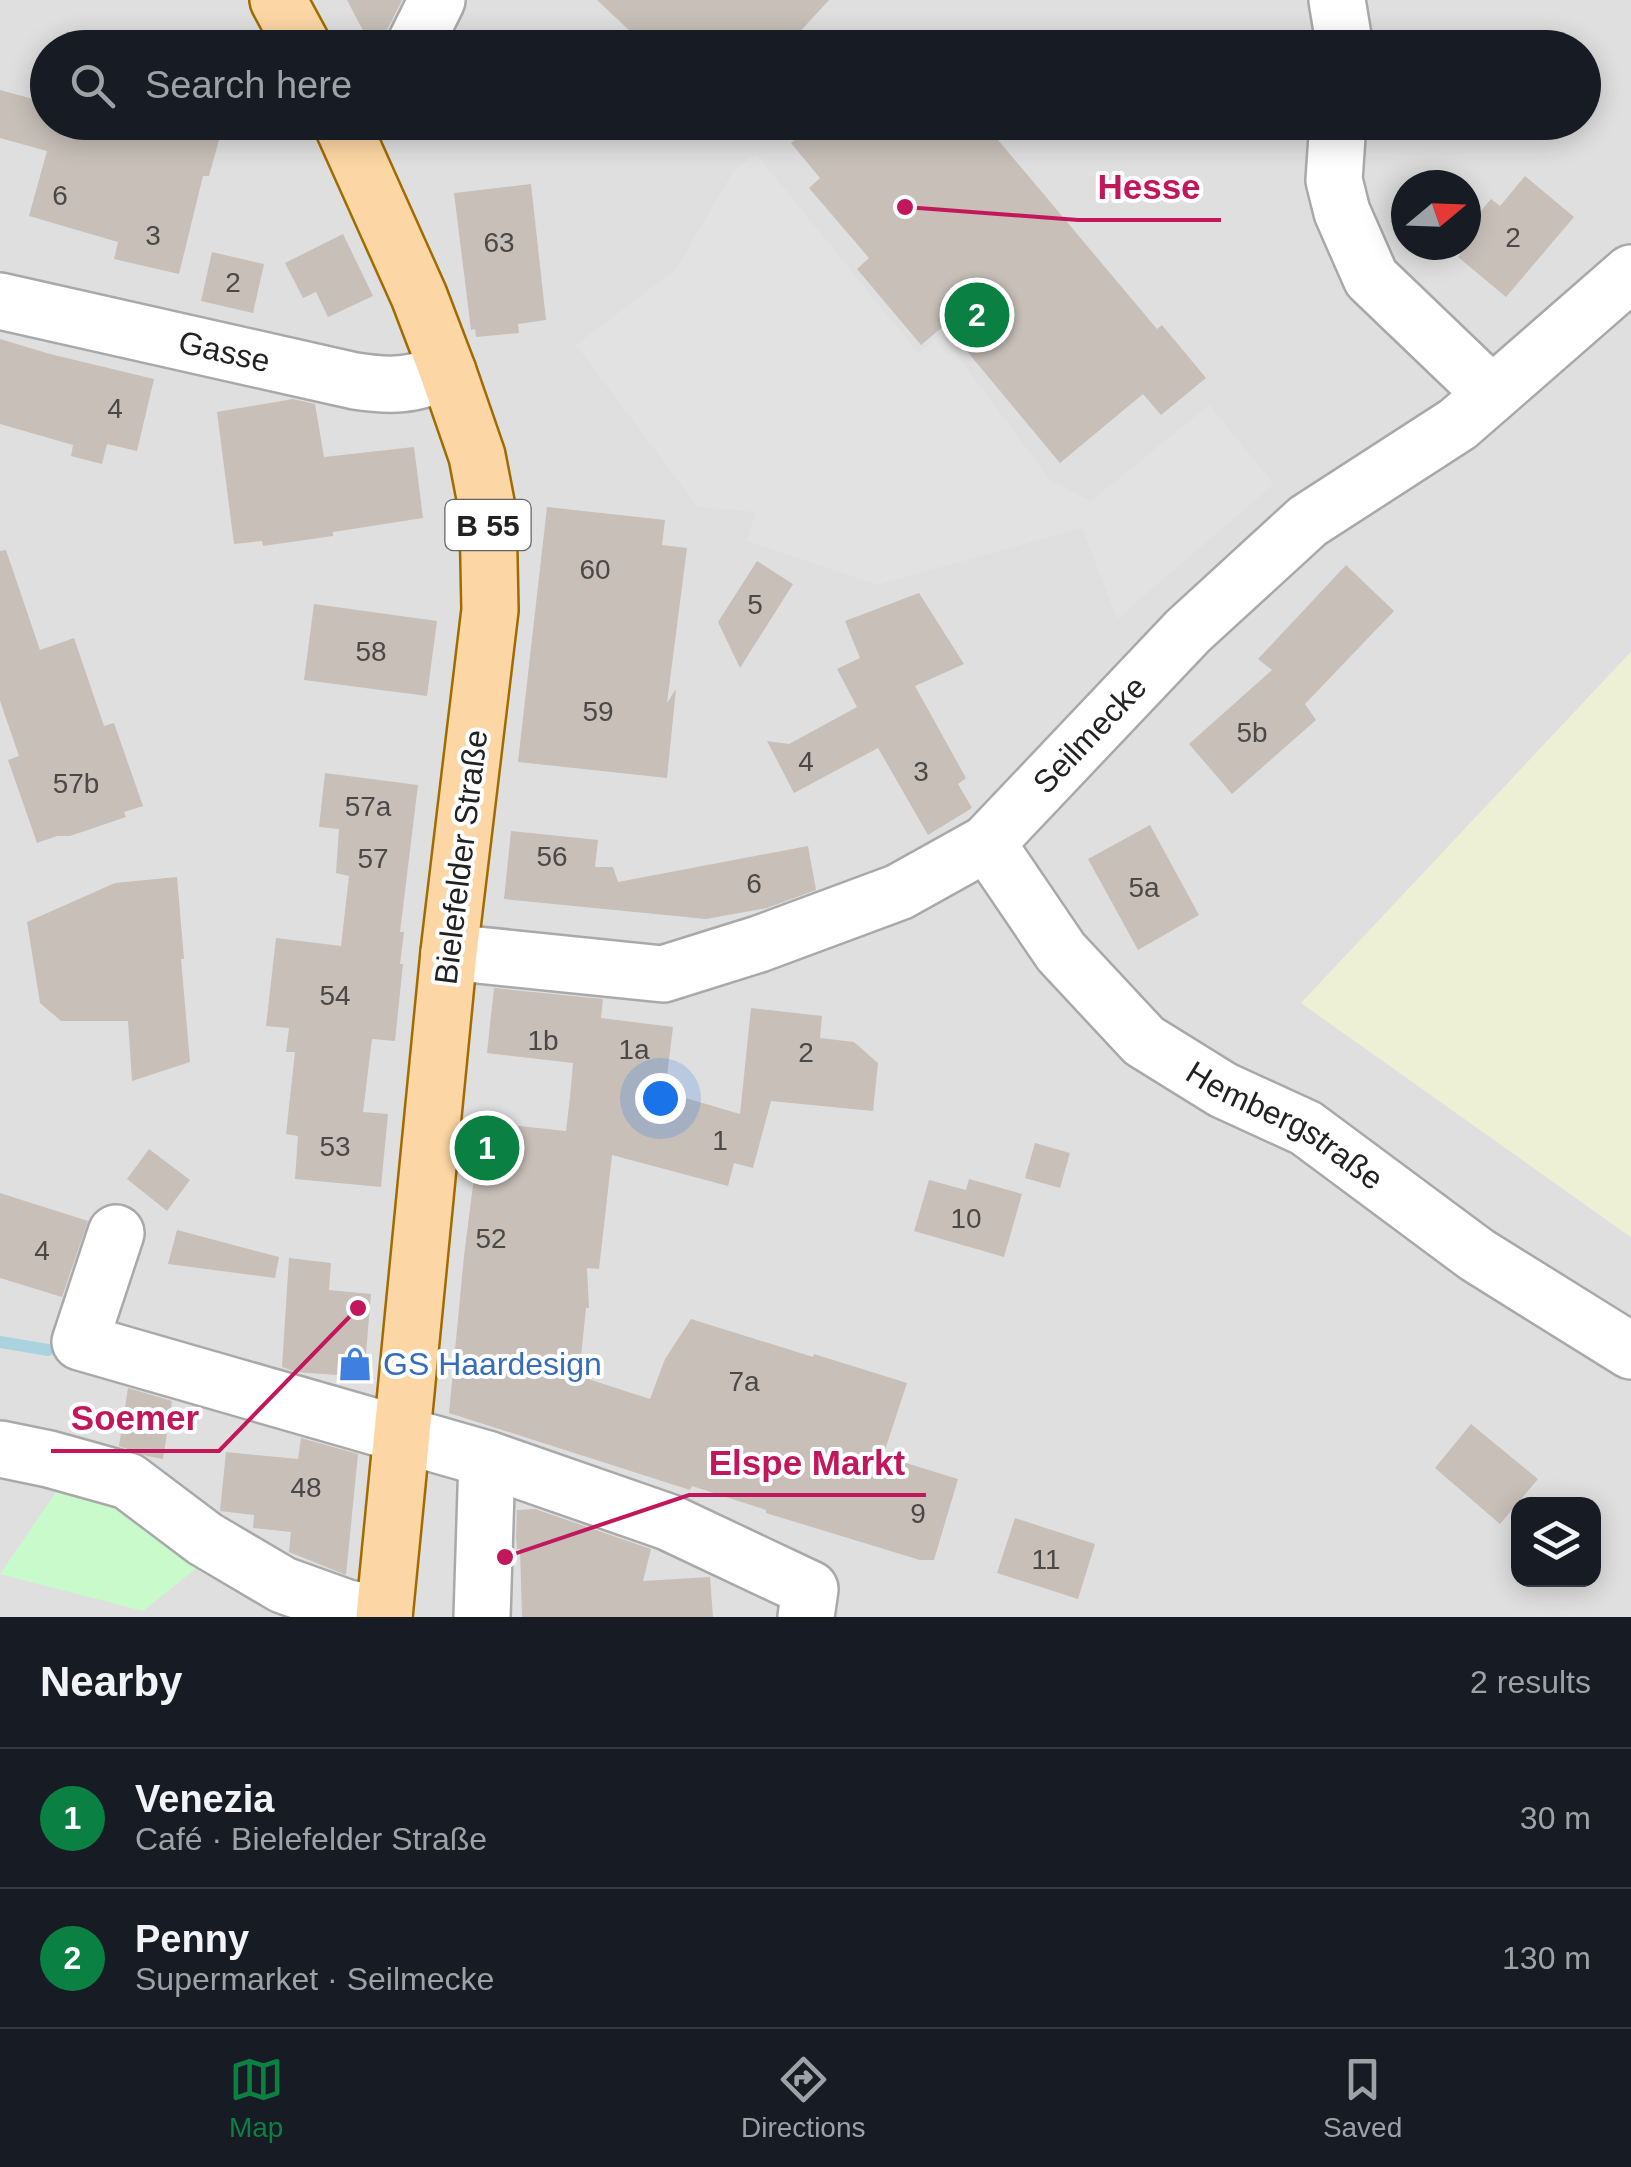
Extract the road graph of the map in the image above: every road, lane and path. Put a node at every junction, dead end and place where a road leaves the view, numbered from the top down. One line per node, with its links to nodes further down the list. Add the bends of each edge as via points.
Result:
1 (278, 0): 4 (main road)
2 (436, 0): 5 (street)
3 (1336, 0): 6 (street)
4 (294, 30)
5 (421, 30)
6 (1342, 30)
7 (356, 140): 11 (main road, Bielefelder Straße / B 55)
8 (1337, 140): 12 (street, via 1334,180 1371,278)
9 (1631, 274): 12 (street, Seilmecke)
10 (0, 301): 11 (street, Gasse, via 384,386)
11 (448, 372): 14 (main road, Bielefelder Straße / B 55, via 488,514 490,610)
12 (1492, 394): 13 (street, Seilmecke, via 1458,424 1308,521 1188,631)
13 (988, 844): 14 (street, Seilmecke, via 899,892 663,974); 16 (street, Hembergstraße, via 1061,952 1144,1041 1223,1090 1306,1128 1477,1255)
14 (449, 952): 17 (main road, Bielefelder Straße / B 55)
15 (116, 1233): 17 (street, via 80,1342)
16 (1631, 1351)
17 (403, 1436): 19 (street); 20 (main road, Bielefelder Straße / B 55)
18 (0, 1449): 20 (street, via 128,1481 283,1585)
19 (487, 1459): 21 (street); 22 (street, via 668,1522 810,1588)
20 (384, 1615)
21 (482, 1617)
22 (806, 1617)

